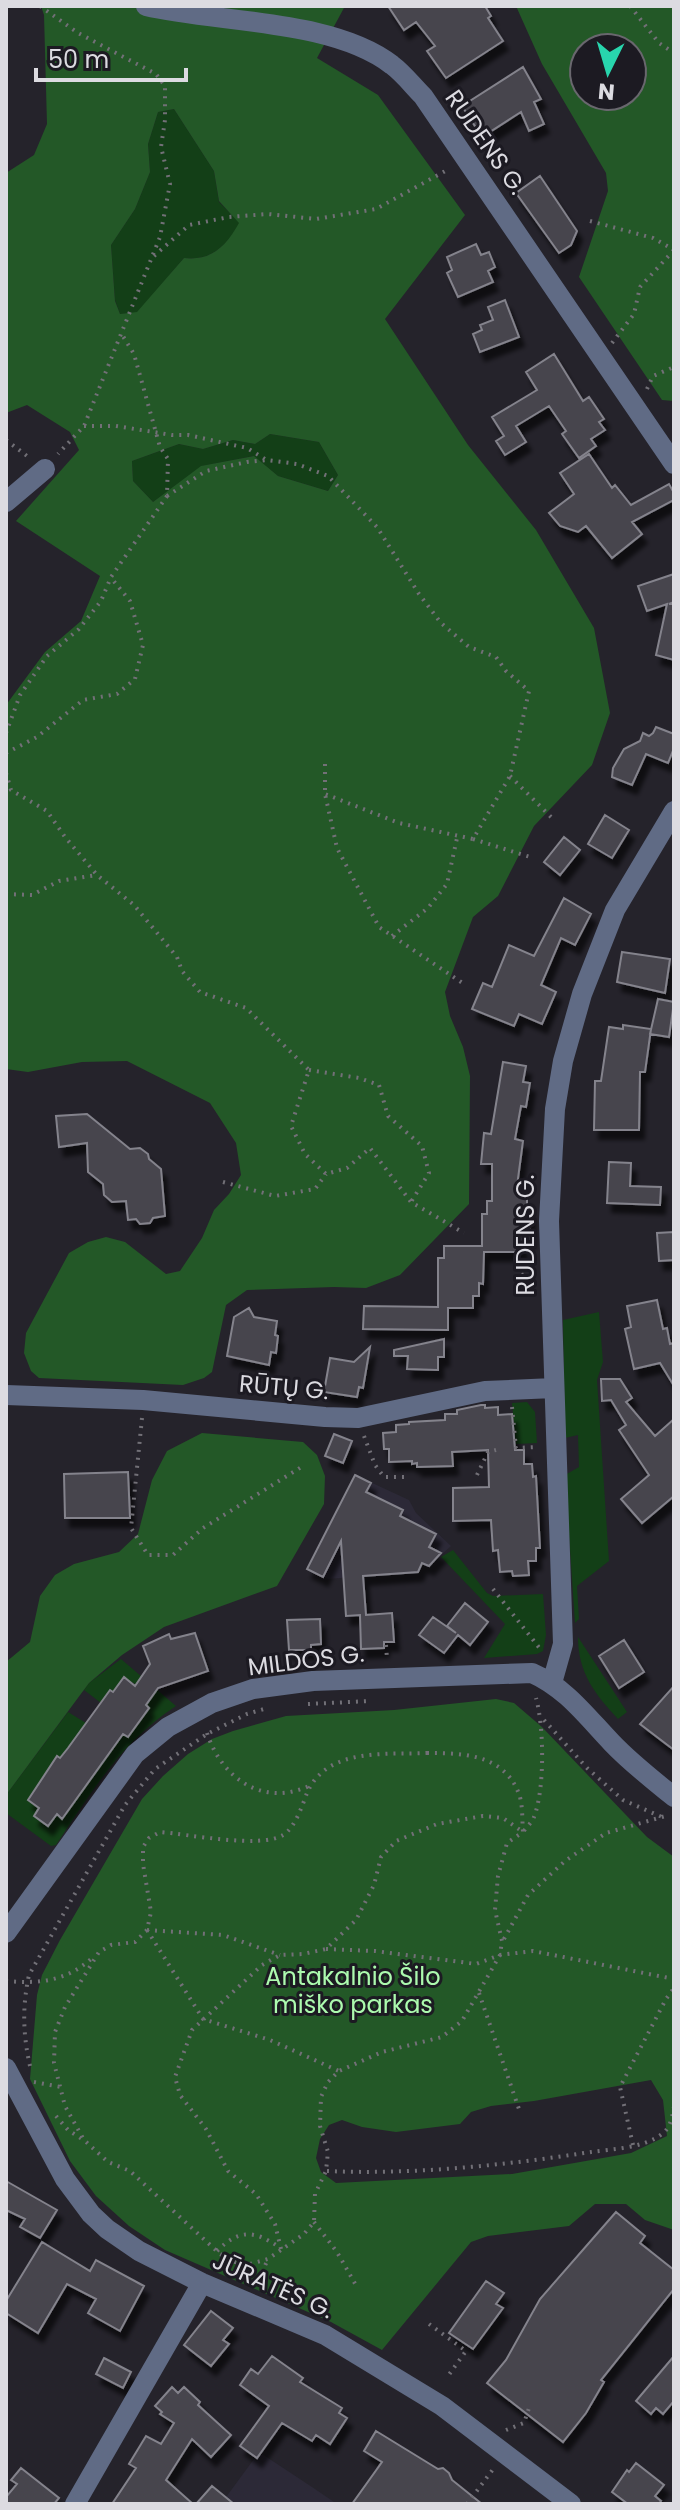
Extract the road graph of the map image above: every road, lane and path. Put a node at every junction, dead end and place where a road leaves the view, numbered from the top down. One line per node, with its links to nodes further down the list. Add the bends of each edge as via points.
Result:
1 (40, 6): 8 (path, via 78,33 156,74 165,86 161,147 170,184)
2 (146, 6): 5 (street, RUDENS G., via 313,32 354,44 392,64 423,96)
3 (630, 6): 4 (path, via 659,43)
4 (674, 53)
5 (467, 159): 8 (path, via 376,209 316,219 268,214 202,222 189,225); 10 (street, RUDENS G.)
6 (590, 221): 7 (path, via 653,238)
7 (674, 250): 10 (path, via 640,287 634,314 610,346)
8 (152, 258): 9 (path)
9 (121, 333): 13 (path); 14 (path, via 134,354)
10 (599, 352): 12 (street, RUDENS G.)
11 (674, 367): 12 (path, via 653,376)
12 (638, 409): 17 (street, RUDENS G.)
13 (84, 426): 14 (path); 18 (path)
14 (158, 431): 16 (path, via 247,448); 19 (path, via 168,459)
15 (6, 440): 18 (path)
16 (267, 460): 19 (path, via 206,471); 26 (path, via 328,476 377,527 441,623 469,647 496,657 529,691)
17 (674, 464)
18 (45, 469): 20 (street)
19 (167, 496): 21 (path)
20 (6, 502)
21 (111, 577): 22 (path, via 101,601 47,656 20,695); 23 (path, via 130,601 143,645 135,679 117,694 83,700 37,737)
22 (6, 733)
23 (6, 753)
24 (325, 764): 27 (path)
25 (6, 773): 33 (path, via 11,790 47,811)
26 (510, 776): 29 (path); 31 (path)
27 (325, 794): 30 (path, via 399,823); 35 (path, via 337,848 379,927)
28 (674, 811): 42 (street, RUDENS G., via 615,910 563,1061 549,1215)
29 (555, 821)
30 (457, 838): 31 (path); 35 (path, via 447,884 428,908)
31 (473, 839): 32 (path)
32 (530, 857)
33 (97, 875): 34 (path, via 59,881 32,895); 37 (path, via 134,905 200,992 246,1008)
34 (6, 894)
35 (392, 936): 36 (path)
36 (464, 984)
37 (309, 1070): 38 (path, via 291,1126 305,1154); 40 (path, via 379,1085 388,1116 422,1146 429,1173)
38 (326, 1174): 39 (path, via 315,1189 275,1196); 40 (path, via 347,1168 370,1148)
39 (223, 1182)
40 (411, 1202): 41 (path)
41 (464, 1233)
42 (554, 1388): 43 (street, RŪTŲ G.); 48 (street, RUDENS G.)
43 (510, 1389): 46 (street, RŪTŲ G.); 48 (path, via 515,1448)
44 (6, 1395): 45 (street, RŪTŲ G.)
45 (143, 1400): 46 (street, RŪTŲ G.); 49 (path, via 131,1528 148,1555 173,1555 203,1528)
46 (358, 1418): 51 (path, via 384,1477)
47 (496, 1450): 50 (path, via 488,1452)
48 (555, 1450): 53 (street, RUDENS G.)
49 (303, 1466)
50 (477, 1475)
51 (406, 1477)
52 (493, 1589): 53 (path, via 542,1652)
53 (563, 1644): 54 (street, RUDENS G.)
54 (542, 1686): 56 (street, MILDOS G., via 532,1673 517,1672 313,1681 253,1689); 59 (path); 62 (street, MILDOS G., via 571,1699 611,1743)
55 (373, 1700): 57 (path)
56 (212, 1703): 60 (path); 67 (street, MILDOS G., via 168,1727 135,1754)
57 (296, 1704)
58 (269, 1708): 60 (path)
59 (542, 1718): 64 (path, via 623,1800); 65 (path, via 540,1793 534,1819)
60 (207, 1734): 61 (path, via 212,1750 250,1790 274,1794); 75 (path, via 155,1769 125,1805)
61 (311, 1785): 65 (path, via 324,1768 342,1759 455,1753 489,1760 508,1773 520,1796); 66 (path, via 284,1835 245,1840 160,1832 149,1838 143,1847 151,1912)
62 (674, 1797)
63 (674, 1814): 64 (path)
64 (662, 1817): 68 (path, via 606,1833 565,1861 528,1895)
65 (523, 1832): 68 (path, via 507,1843 498,1876 495,1910); 69 (path, via 503,1818 483,1816 437,1824 396,1841 381,1857 356,1920)
66 (147, 1930): 70 (path, via 135,1942); 71 (path, via 223,1935); 78 (path)
67 (6, 1933)
68 (502, 1941): 72 (path)
69 (326, 1949): 71 (path); 72 (path, via 476,1964)
70 (99, 1952): 75 (path, via 62,1979); 87 (path, via 55,2032 54,2063 65,2106)
71 (280, 1955): 78 (path)
72 (500, 1955): 73 (path, via 533,1951); 77 (path)
73 (674, 1979)
74 (6, 1981): 75 (path)
75 (28, 1983): 79 (path, via 24,2037)
76 (674, 1988): 88 (path, via 620,2087)
77 (479, 1993): 81 (path, via 462,2021 442,2037 382,2052); 86 (path)
78 (203, 2019): 81 (path, via 270,2040); 91 (path, via 192,2030 175,2077 180,2095 228,2171 256,2194 275,2224)
79 (30, 2067)
80 (6, 2068): 94 (street, JŪRATĖS G., via 65,2179 91,2214 139,2251)
81 (339, 2071): 89 (path, via 321,2097)
82 (33, 2082): 83 (path)
83 (40, 2093)
84 (48, 2105): 87 (path)
85 (674, 2107): 88 (path, via 662,2134)
86 (520, 2112)
87 (84, 2140): 92 (path, via 108,2162 130,2171)
88 (633, 2145): 89 (path, via 526,2162)
89 (326, 2171): 90 (path, via 315,2194)
90 (314, 2222): 91 (path); 95 (path)
91 (281, 2249): 92 (path, via 248,2234 230,2238); 93 (path)
92 (217, 2251): 93 (path, via 235,2262)
93 (268, 2259): 96 (path, via 258,2281)
94 (202, 2283): 96 (street, JŪRATĖS G.); 102 (street)
95 (357, 2287)
96 (239, 2297): 101 (street, JŪRATĖS G., via 325,2335 442,2406)
97 (429, 2324): 98 (path, via 466,2351)
98 (448, 2376)
99 (529, 2408): 100 (path, via 524,2423)
100 (508, 2428)
101 (506, 2453): 103 (path); 104 (street, JŪRATĖS G.)
102 (75, 2504)
103 (467, 2504)
104 (571, 2504)

